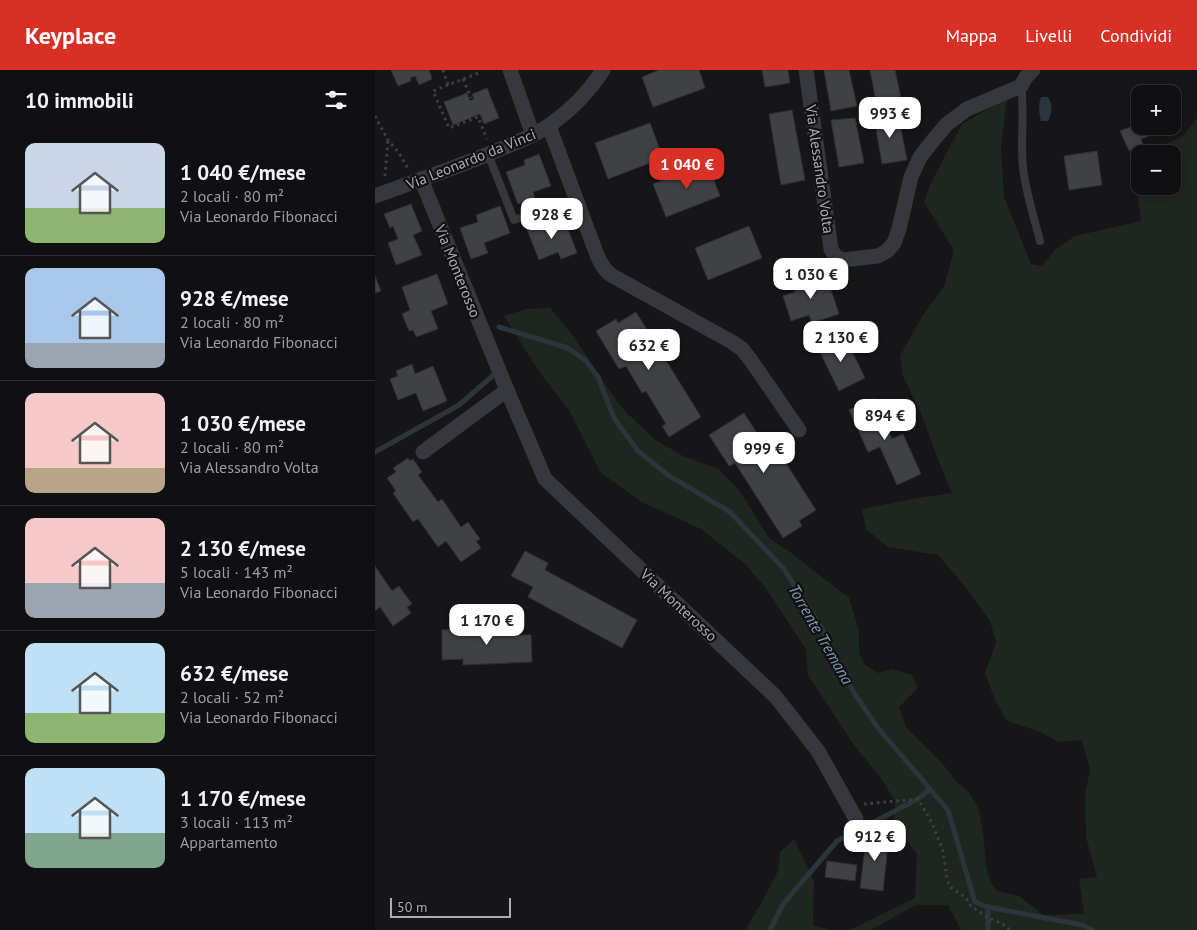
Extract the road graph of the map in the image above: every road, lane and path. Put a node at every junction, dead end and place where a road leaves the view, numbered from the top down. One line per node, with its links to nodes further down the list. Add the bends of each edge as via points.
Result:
1 (443, 70): 8 (path)
2 (510, 70): 13 (street)
3 (603, 70): 12 (street, Via Leonardo da Vinci, via 578,101)
4 (806, 70): 9 (street, Via Alessandro Volta, via 831,249 843,260 878,256 894,243 911,176 920,157 947,124 967,109)
5 (1033, 70): 9 (street)
6 (481, 72): 7 (path)
7 (463, 79): 8 (path); 10 (path)
8 (448, 85): 15 (path, via 433,91 449,128 478,116)
9 (1021, 86): 20 (lane, via 1023,169)
10 (471, 98)
11 (375, 116): 14 (path)
12 (549, 126): 13 (street, Via Leonardo da Vinci); 22 (street, via 605,270 742,348)
13 (533, 135): 15 (street, Via Leonardo da Vinci)
14 (388, 140): 16 (path); 17 (path)
15 (488, 148): 16 (street, Via Leonardo da Vinci); 19 (lane, via 514,220)
16 (415, 175): 18 (street, Via Leonardo da Vinci); 21 (street, Via Monterosso)
17 (385, 179)
18 (375, 196)
19 (547, 208)
20 (1040, 241)
21 (507, 390): 23 (street); 24 (street, Via Monterosso, via 545,479 776,697 818,751)
22 (799, 430)
23 (423, 452)
24 (852, 813): 25 (path, via 918,799 943,851 950,887 988,918)
25 (1012, 930)

